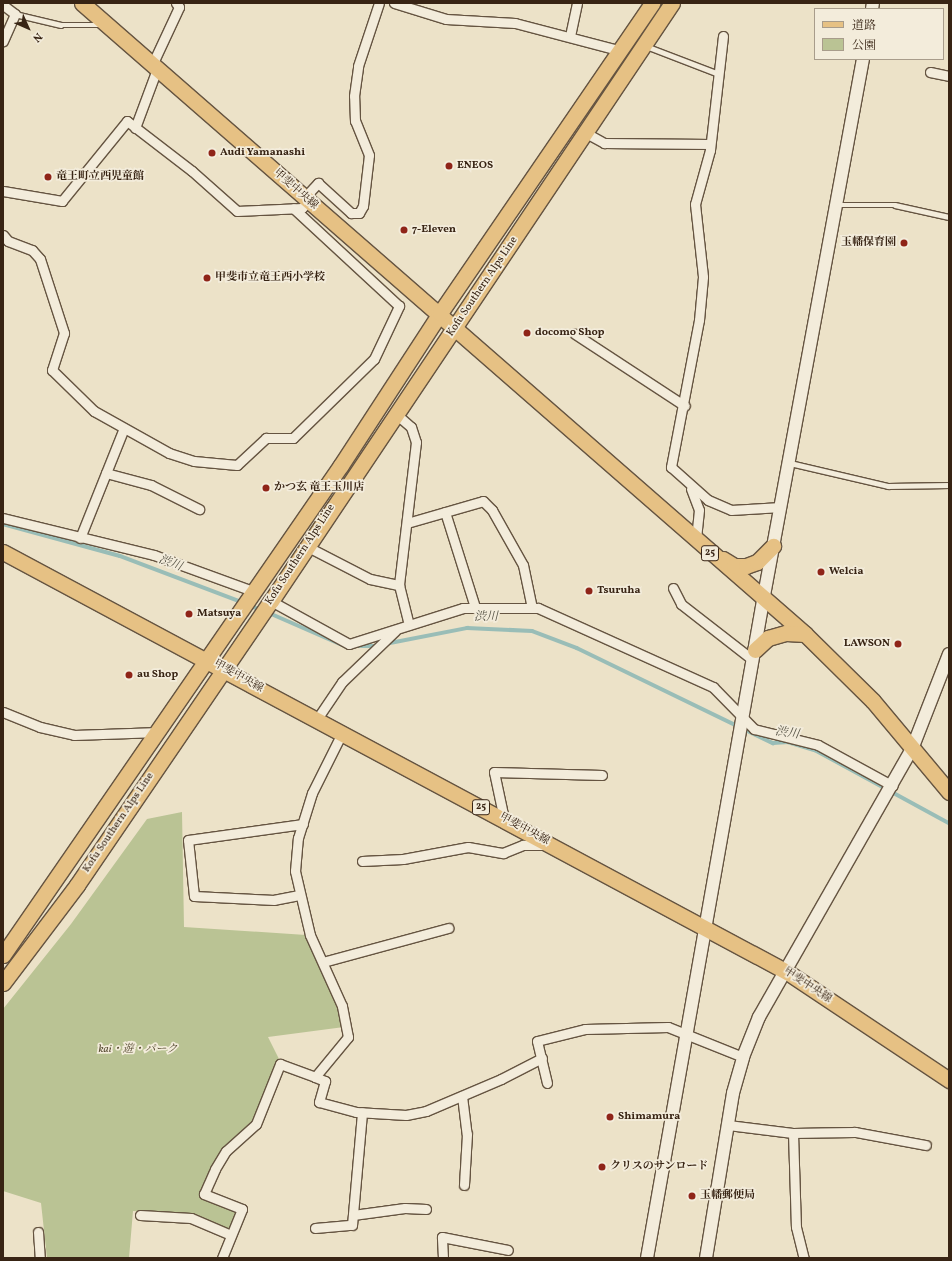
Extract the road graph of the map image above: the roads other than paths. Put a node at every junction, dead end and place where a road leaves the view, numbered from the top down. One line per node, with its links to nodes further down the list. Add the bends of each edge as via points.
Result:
1 (82, 3): 10 (main road, 甲斐中央線 / 25)
2 (176, 3): 17 (street, via 179,7)
3 (379, 3): 25 (street, via 358,66 354,96 355,121 369,155 363,206 359,213 351,213 318,183)
4 (394, 3): 11 (street, via 446,19 514,24)
5 (577, 3): 11 (street)
6 (652, 3): 15 (main road, Kofu Southern Alps Line)
7 (672, 3): 14 (main road, Kofu Southern Alps Line)
8 (3, 5): 9 (street)
9 (16, 14): 10 (lane, via 61,25); 13 (street)
10 (107, 25): 17 (main road, 甲斐中央線 / 25)
11 (570, 36): 15 (street)
12 (723, 36): 19 (street)
13 (3, 41)
14 (644, 46): 19 (lane); 22 (main road, Kofu Southern Alps Line)
15 (618, 50): 30 (main road, Kofu Southern Alps Line)
16 (863, 60): 26 (street)
17 (155, 67): 21 (street); 25 (main road, 甲斐中央線 / 25)
18 (930, 72): 20 (street)
19 (720, 75): 23 (street)
20 (949, 76)
21 (135, 128): 24 (street, via 127,121 62,201); 27 (street, via 237,211)
22 (586, 133): 23 (street, via 604,143); 31 (main road, Kofu Southern Alps Line)
23 (710, 144): 33 (street, via 694,204 703,277)
24 (3, 191)
25 (306, 199): 27 (street, via 302,208); 30 (main road, 甲斐中央線 / 25)
26 (837, 205): 28 (lane, via 895,205); 36 (street)
27 (293, 208): 35 (street, via 399,306 374,358 294,438 266,438 237,465 194,461 169,453)
28 (949, 217)
29 (3, 235): 35 (street, via 8,241 32,250 40,259 64,333 52,370 94,411)
30 (440, 313): 31 (main road, 甲斐中央線 / 25); 52 (main road, Kofu Southern Alps Line, via 341,465)
31 (456, 327): 34 (main road, Kofu Southern Alps Line); 46 (main road, 25)
32 (575, 334): 33 (street)
33 (685, 406): 38 (street, via 671,467)
34 (396, 414): 44 (street, via 411,427 416,442); 47 (main road, Kofu Southern Alps Line)
35 (124, 428): 37 (street)
36 (790, 463): 39 (lane, via 888,486); 41 (street)
37 (106, 473): 40 (street, via 151,485); 45 (street)
38 (688, 484): 41 (street, via 708,500 731,510); 46 (street, via 699,510)
39 (949, 485)
40 (199, 508)
41 (781, 508): 48 (street)
42 (445, 512): 44 (street); 55 (street); 56 (street, via 483,501 492,510 523,565)
43 (3, 518): 45 (street)
44 (407, 523): 50 (street)
45 (80, 538): 52 (street, via 154,555)
46 (701, 545): 48 (main road, via 734,566 757,562); 53 (main road, 25)
47 (306, 546): 50 (street, via 370,579); 54 (main road, Kofu Southern Alps Line)
48 (773, 546): 53 (street)
49 (3, 552): 62 (main road, 甲斐中央線 / 25)
50 (399, 585): 57 (street)
51 (673, 588): 61 (street, via 681,604)
52 (253, 591): 62 (main road, Kofu Southern Alps Line)
53 (762, 600): 59 (main road, 25); 61 (street)
54 (271, 601): 58 (street, via 342,644); 63 (main road, Kofu Southern Alps Line)
55 (475, 607): 56 (street); 57 (street)
56 (532, 608): 66 (street, via 551,612 626,651 652,658 713,687)
57 (409, 625): 58 (street)
58 (397, 629): 65 (street, via 342,682)
59 (805, 634): 61 (main road, via 786,632 768,638); 69 (main road, 25, via 873,701)
60 (949, 654): 69 (street)
61 (754, 655): 66 (street)
62 (208, 660): 63 (main road, 甲斐中央線 / 25); 67 (main road, Kofu Southern Alps Line)
63 (224, 669): 65 (main road, 甲斐中央線 / 25); 83 (main road, Kofu Southern Alps Line, via 77,885)
64 (3, 712): 67 (street, via 40,727 74,735)
65 (317, 719): 68 (main road, 甲斐中央線 / 25)
66 (743, 719): 71 (street, via 754,729 818,745); 79 (street)
67 (159, 732): 80 (main road, Kofu Southern Alps Line)
68 (342, 733): 73 (main road, 甲斐中央線 / 25); 74 (street, via 326,762)
69 (912, 750): 71 (street); 72 (main road, 25)
70 (602, 775): 73 (street, via 494,772)
71 (893, 786): 82 (street)
72 (949, 792)
73 (504, 819): 75 (main road, 甲斐中央線 / 25)
74 (303, 824): 77 (street, via 295,871); 77 (street, via 188,840 194,896 274,900)
75 (552, 844): 76 (street, via 523,845 503,853 468,847 403,859); 79 (main road, 甲斐中央線 / 25)
76 (362, 862)
77 (299, 895): 81 (street, via 310,935)
78 (448, 928): 81 (street)
79 (707, 928): 82 (main road, 甲斐中央線 / 25); 84 (street)
80 (3, 955)
81 (323, 962): 87 (street, via 342,1006 348,1037)
82 (787, 972): 85 (street, via 759,1017); 88 (main road, 甲斐中央線 / 25)
83 (3, 983)
84 (688, 1033): 85 (street); 86 (street, via 668,1027 585,1029 538,1041); 106 (street)
85 (743, 1056): 92 (street)
86 (542, 1058): 89 (street); 90 (street)
87 (315, 1077): 91 (street, via 325,1081 319,1102); 101 (street, via 280,1064 256,1124 226,1151 215,1169 204,1194 242,1209)
88 (949, 1080)
89 (548, 1083)
90 (462, 1096): 91 (street, via 406,1115); 95 (street, via 467,1134)
91 (362, 1112): 98 (street)
92 (728, 1125): 93 (street); 107 (street)
93 (793, 1133): 94 (street, via 855,1132); 108 (street, via 796,1227)
94 (926, 1145)
95 (464, 1185)
96 (426, 1209): 98 (street, via 405,1208)
97 (140, 1215): 101 (street, via 191,1218)
98 (353, 1215): 99 (street, via 352,1225)
99 (315, 1228)
100 (38, 1232): 103 (street)
101 (232, 1235): 104 (street)
102 (508, 1250): 105 (street, via 442,1237)
103 (40, 1258)
104 (222, 1258)
105 (443, 1258)
106 (647, 1258)
107 (706, 1258)
108 (804, 1258)

